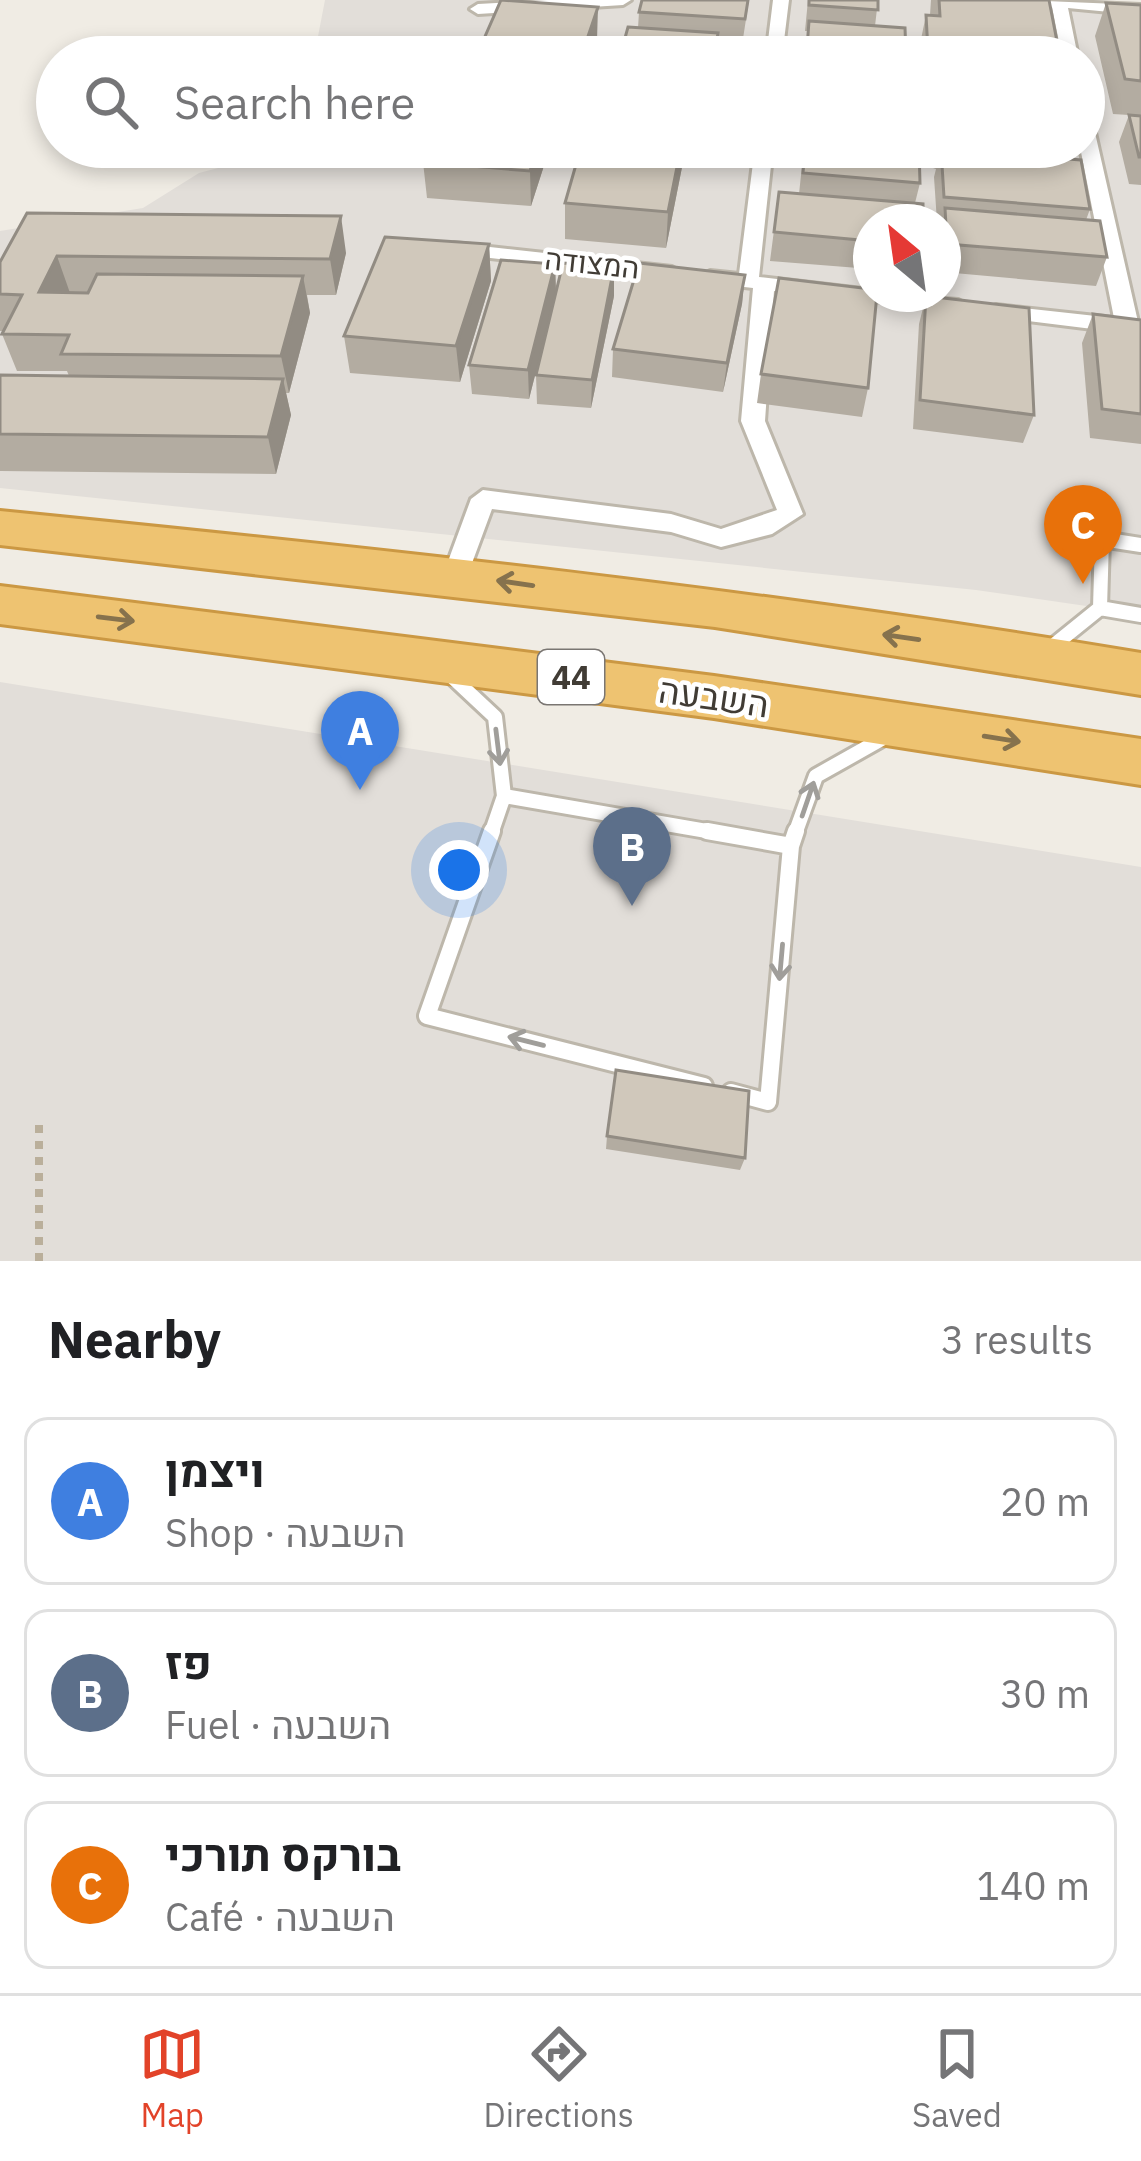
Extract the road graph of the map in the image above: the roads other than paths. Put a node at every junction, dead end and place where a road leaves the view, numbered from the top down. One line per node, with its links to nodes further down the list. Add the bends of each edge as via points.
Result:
1 (623, 0): 5 (street)
2 (781, 0): 7 (street)
3 (1029, 0): 4 (street)
4 (1059, 3): 6 (street); 8 (street)
5 (478, 9)
6 (1141, 10)
7 (777, 36)
8 (1066, 36)
9 (763, 168): 12 (street)
10 (1095, 168): 13 (street)
11 (424, 246): 12 (street, המצודה)
12 (756, 283): 13 (street, המצודה); 16 (street, via 753,422 791,514 721,538 671,523 483,499)
13 (1133, 327)
14 (0, 527): 16 (highway, 44)
15 (1141, 545): 18 (lane, via 1102,539)
16 (456, 575): 20 (highway, 44, one-way to 16)
17 (0, 605): 21 (highway, השבעה / 44, one-way to 21)
18 (1100, 608): 19 (lane); 20 (lane)
19 (1141, 615)
20 (1042, 656): 22 (highway, 44)
21 (431, 658): 23 (highway, השבעה / 44); 25 (lane, one-way to 25, via 495,717)
22 (1141, 674)
23 (908, 724): 24 (highway, השבעה / 44, one-way to 24); 26 (lane, one-way to 23, via 816,776)
24 (1141, 762)
25 (504, 796): 26 (lane); 26 (lane, one-way to 25, via 768,1102 427,1016)
26 (791, 845)

